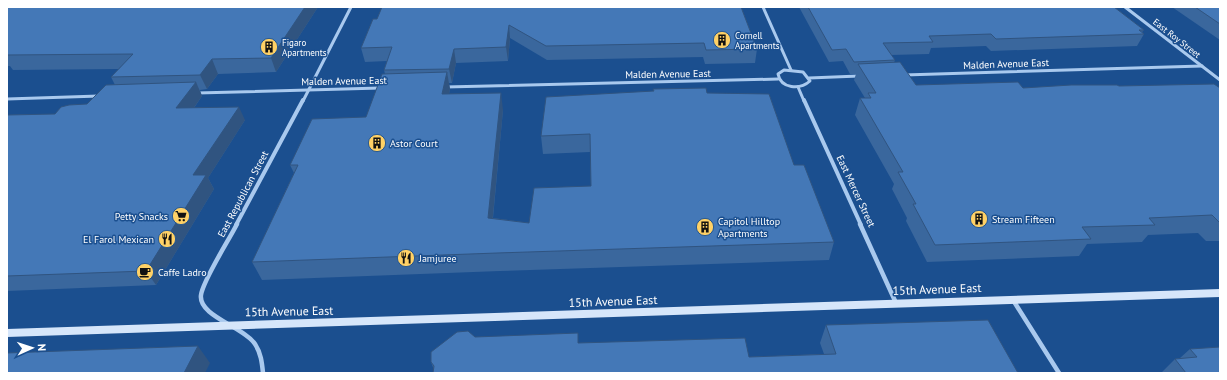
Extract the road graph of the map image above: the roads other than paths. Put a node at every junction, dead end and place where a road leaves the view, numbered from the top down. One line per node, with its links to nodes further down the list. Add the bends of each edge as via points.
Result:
1 (351, 7): 14 (street, East Republican Street)
2 (763, 7): 5 (street)
3 (1126, 7): 4 (street, East Roy Street)
4 (1202, 66): 6 (street, Malden Avenue East); 10 (street, East Roy Street)
5 (791, 70): 8 (street, via 803,72); 9 (street, via 780,72)
6 (896, 75)
7 (865, 76): 8 (street)
8 (809, 78): 12 (street, via 808,84)
9 (778, 79): 11 (street, Malden Avenue East); 12 (street, via 784,84)
10 (1220, 80)
11 (444, 87)
12 (798, 87): 20 (street, East Mercer Street)
13 (388, 88): 14 (street, Malden Avenue East)
14 (310, 89): 15 (street, Malden Avenue East); 21 (street, East Republican Street, via 204,286 201,301 204,307)
15 (195, 93)
16 (101, 96): 17 (street)
17 (7, 99)
18 (1220, 293): 19 (street, 15th Avenue East)
19 (1013, 300): 20 (street, 15th Avenue East); 24 (street)
20 (896, 303): 21 (street, 15th Avenue East, via 341,324)
21 (234, 325): 22 (street, 15th Avenue East); 23 (street, East Republican Street, via 252,339 261,355)
22 (7, 333)
23 (263, 373)
24 (1059, 373)

